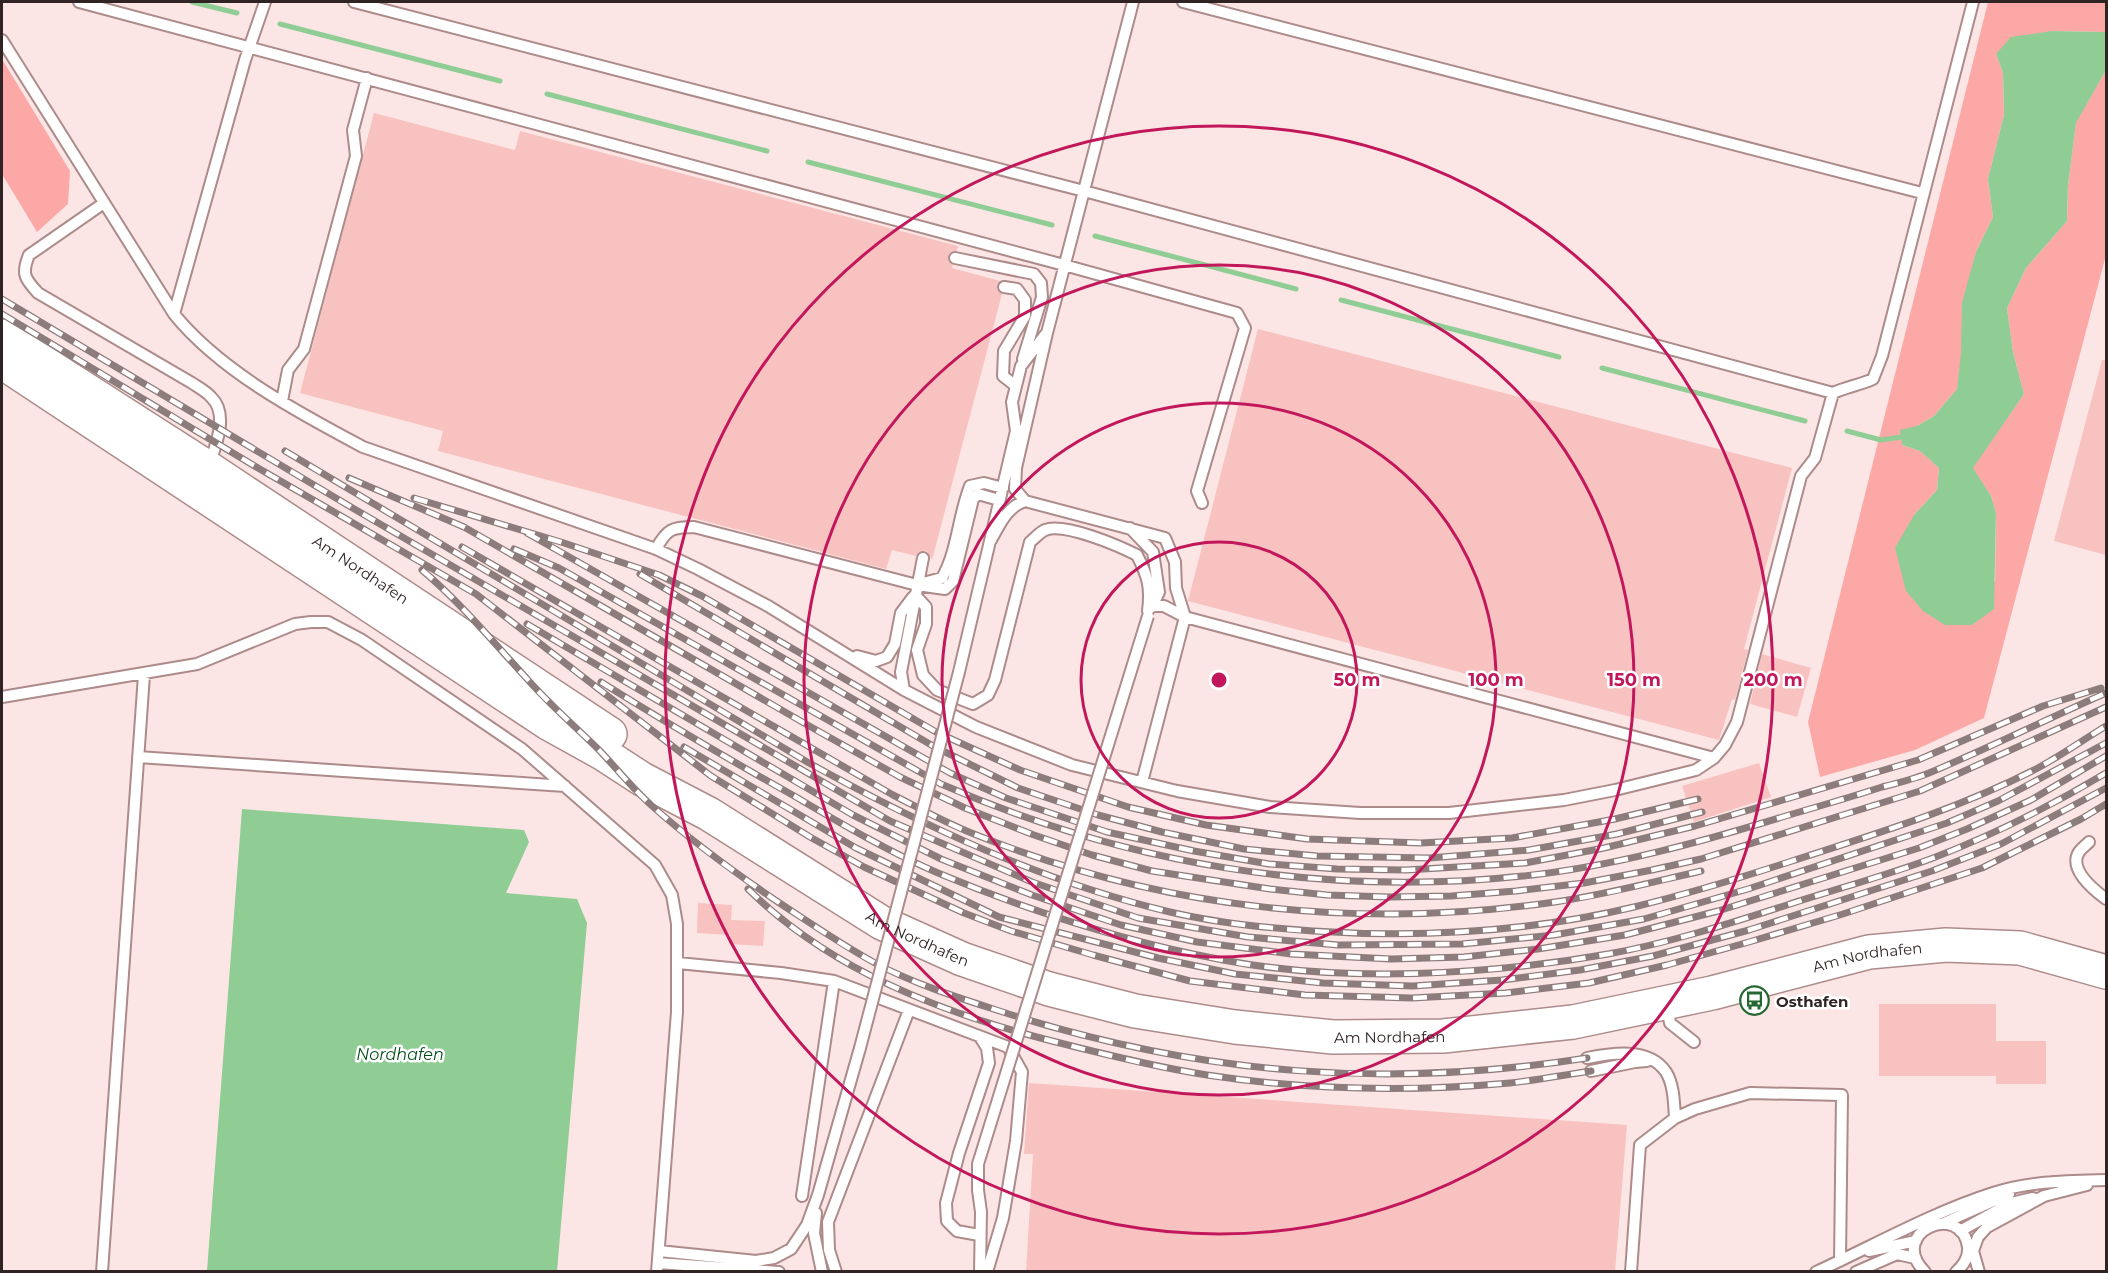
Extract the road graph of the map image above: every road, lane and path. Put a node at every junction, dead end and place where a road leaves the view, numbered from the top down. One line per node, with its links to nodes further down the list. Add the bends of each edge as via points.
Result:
1 (80, 2): 8 (lane)
2 (264, 2): 8 (lane)
3 (354, 2): 10 (lane)
4 (1133, 2): 10 (lane)
5 (1183, 2): 11 (lane)
6 (1973, 2): 11 (lane)
7 (2, 40): 12 (lane)
8 (249, 47): 9 (lane); 16 (lane)
9 (367, 78): 14 (lane); 23 (lane, via 353,130 356,156 304,349 288,370)
10 (1084, 192): 14 (lane); 22 (lane)
11 (1922, 193): 22 (lane, via 1873,378)
12 (104, 203): 16 (lane); 24 (lane, via 28,255 24,266 26,280 38,293 212,397 220,414)
13 (955, 258): 20 (lane, via 1034,274 1041,283 1042,297)
14 (1064, 264): 17 (lane); 28 (lane, via 1237,313 1245,328 1197,491)
15 (1004, 287): 21 (lane, via 1017,289 1025,300 1025,316 1004,351 1002,376)
16 (174, 314): 23 (lane, via 205,346)
17 (1047, 333): 20 (lane); 27 (lane, via 1016,468 1015,489)
18 (2, 336): 24 (main road, Am Nordhafen)
19 (2, 362): 44 (main road, Am Nordhafen, via 548,723)
20 (1021, 366): 21 (lane)
21 (1016, 386): 25 (lane, via 1012,402 1016,430)
22 (1833, 393): 41 (lane, via 1815,458 1801,476 1737,722)
23 (282, 401): 31 (lane, via 363,447)
24 (208, 468): 44 (main road, Am Nordhafen, via 654,763)
25 (1003, 488): 26 (lane); 33 (lane, via 984,483 970,486 950,565 942,578)
26 (999, 500): 30 (lane); 33 (lane, via 978,494 973,499 953,581 945,589)
27 (1025, 501): 29 (lane); 30 (lane, via 1016,504 1004,517)
28 (1202, 503)
29 (1130, 528): 34 (lane, via 1153,552 1159,592); 35 (lane, via 1165,538 1175,562 1176,588)
30 (991, 540): 60 (lane, bridge, via 860,1048)
31 (656, 549): 33 (lane, via 663,536 675,527 694,527); 36 (lane, via 768,606)
32 (923, 558): 33 (lane)
33 (916, 590): 34 (lane, via 926,607 926,624 917,650 922,675 937,690 973,704 988,695 995,680 1030,542 1045,530 1061,529 1105,540 1137,555 1148,578); 36 (lane, via 901,613 895,644 887,657 876,661); 38 (lane, via 901,672)
34 (1150, 611): 35 (lane, via 1164,606); 65 (lane, bridge, via 978,1164)
35 (1185, 617): 41 (lane); 42 (lane)
36 (848, 654): 38 (lane)
37 (144, 675): 39 (lane); 40 (lane); 43 (lane, via 197,664 296,624 328,622 362,640 522,749)
38 (904, 690): 42 (lane, via 976,727 1072,765)
39 (2, 697)
40 (138, 757): 43 (lane); 73 (lane)
41 (1714, 758): 42 (lane, via 1696,770 1615,790 1449,813 1270,807)
42 (1142, 782)
43 (565, 786): 47 (lane, via 655,865 672,895)
44 (709, 814): 50 (main road, Am Nordhafen, via 882,923 962,959 1135,1011 1334,1037 1443,1036 1573,1022)
45 (2090, 842): 46 (lane, via 2078,853 2076,863 2079,872)
46 (2106, 899)
47 (678, 963): 49 (lane); 67 (lane)
48 (2106, 972): 50 (main road, Am Nordhafen, via 2020,948 1946,945 1869,952)
49 (834, 981): 51 (lane); 61 (lane)
50 (1666, 1003): 53 (lane, via 1670,1023)
51 (909, 1010): 52 (lane); 76 (lane, via 828,1222)
52 (980, 1037): 65 (lane, via 987,1048 989,1063 946,1203 947,1221 957,1231); 78 (lane, via 1008,1047 1023,1072 1003,1218)
53 (1694, 1042)
54 (1587, 1058): 55 (lane, via 1633,1053)
55 (1653, 1061): 56 (lane); 57 (lane, via 1666,1072)
56 (1591, 1071)
57 (1675, 1118): 70 (lane, via 1750,1093 1842,1095); 79 (lane, via 1640,1145)
58 (2106, 1180): 59 (lane); 62 (lane)
59 (2025, 1186): 63 (lane); 68 (lane, via 1994,1192 1946,1211)
60 (818, 1195): 67 (lane, via 807,1225 791,1249 774,1258 756,1261); 75 (lane, via 814,1233)
61 (802, 1196)
62 (2044, 1196): 64 (lane, via 2011,1203); 83 (lane, via 1987,1227 1973,1251)
63 (1944, 1223): 64 (lane); 66 (lane, via 1927,1227)
64 (1960, 1231): 72 (lane, via 1968,1246)
65 (979, 1235): 77 (lane)
66 (1916, 1241): 68 (lane); 69 (lane)
67 (659, 1251): 71 (lane)
68 (1855, 1254): 70 (lane)
69 (1916, 1258): 81 (lane, via 1897,1254); 82 (lane)
70 (1840, 1261): 80 (lane)
71 (658, 1267): 74 (lane)
72 (1963, 1269)
73 (102, 1272)
74 (778, 1272)
75 (822, 1272)
76 (836, 1272)
77 (980, 1272)
78 (987, 1272)
79 (1631, 1272)
80 (1816, 1272)
81 (1856, 1272)
82 (1925, 1272)
83 (1978, 1272)

